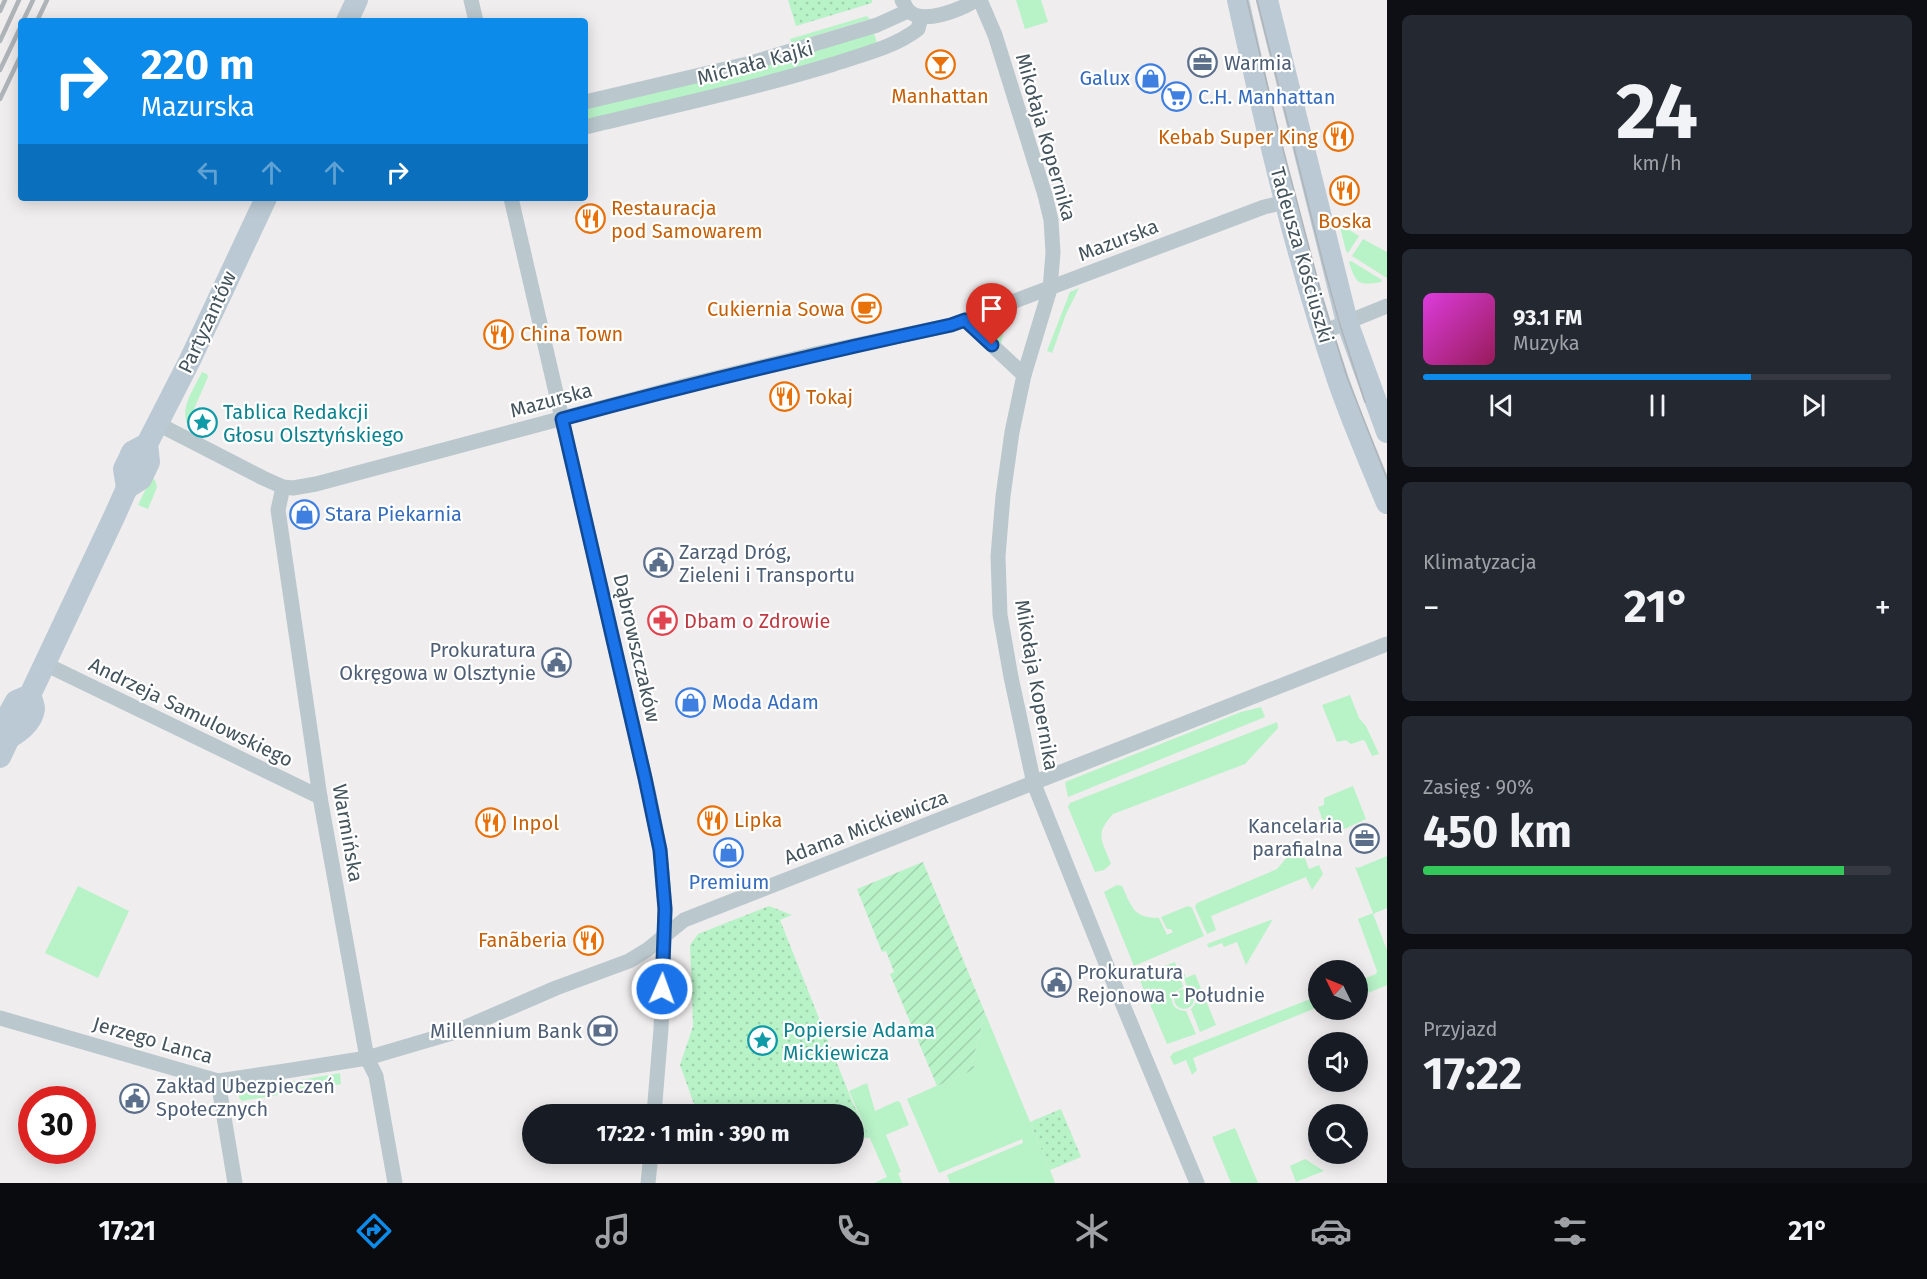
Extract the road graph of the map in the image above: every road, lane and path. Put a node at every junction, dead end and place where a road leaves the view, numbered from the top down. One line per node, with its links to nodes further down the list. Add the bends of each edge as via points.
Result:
1 (357, 0): 7 (street)
2 (471, 0): 8 (street)
3 (978, 0): 6 (street, via 943,14); 14 (street, Mikołaja Kopernika, via 994,34 1051,220)
4 (1238, 0): 13 (street, Tadeusza Kościuszki)
5 (1267, 0): 17 (street, Tadeusza Kościuszki)
6 (910, 9): 9 (street, Michała Kajki, via 877,24 751,63); 10 (street, Michała Kajki, via 918,29 885,47 796,75)
7 (348, 18)
8 (475, 18)
9 (588, 101)
10 (588, 126)
11 (265, 201): 21 (street, Partyzantów)
12 (512, 201): 20 (street, Dąbrowszczaków)
13 (1286, 202): 14 (street, Mazurska); 18 (street, Tadeusza Kościuszki)
14 (1050, 289): 16 (street, Mazurska); 19 (street, Mikołaja Kopernika)
15 (1387, 306): 17 (street)
16 (965, 320): 19 (street); 20 (street, Mazurska, via 698,382)
17 (1347, 322): 18 (street); 22 (street, Tadeusza Kościuszki)
18 (1323, 332): 24 (street, Tadeusza Kościuszki, via 1350,413)
19 (1024, 375): 28 (street, Mikołaja Kopernika, via 1007,464 998,556 1000,615)
20 (562, 419): 23 (street, Mazurska, via 316,484); 30 (street, Dąbrowszczaków, via 660,850)
21 (158, 424): 23 (street, Mazurska); 26 (street, Partyzantów, via 147,444 149,462 141,479 127,488)
22 (1387, 432)
23 (283, 487): 29 (street, Warmińska, via 278,510)
24 (1387, 503)
25 (1387, 644): 28 (street, Adama Mickiewicza)
26 (45, 664): 27 (street, Partyzantów, via 30,694 16,701 7,718); 29 (street, Andrzeja Samulowskiego)
27 (4, 748)
28 (1034, 784): 30 (street, Adama Mickiewicza, via 684,920); 39 (street, Mikołaja Kopernika)
29 (320, 796): 32 (street, Warmińska)
30 (664, 937): 32 (street, Adama Mickiewicza, via 629,961 462,1029); 34 (street, Dąbrowszczaków)
31 (0, 1018): 33 (street, Jerzego Lanca)
32 (367, 1058): 33 (street, Jerzego Lanca); 37 (street, Warmińska, via 376,1076)
33 (218, 1080): 36 (street)
34 (655, 1104)
35 (650, 1164): 38 (street)
36 (236, 1183)
37 (395, 1183)
38 (648, 1183)
39 (1197, 1183)

